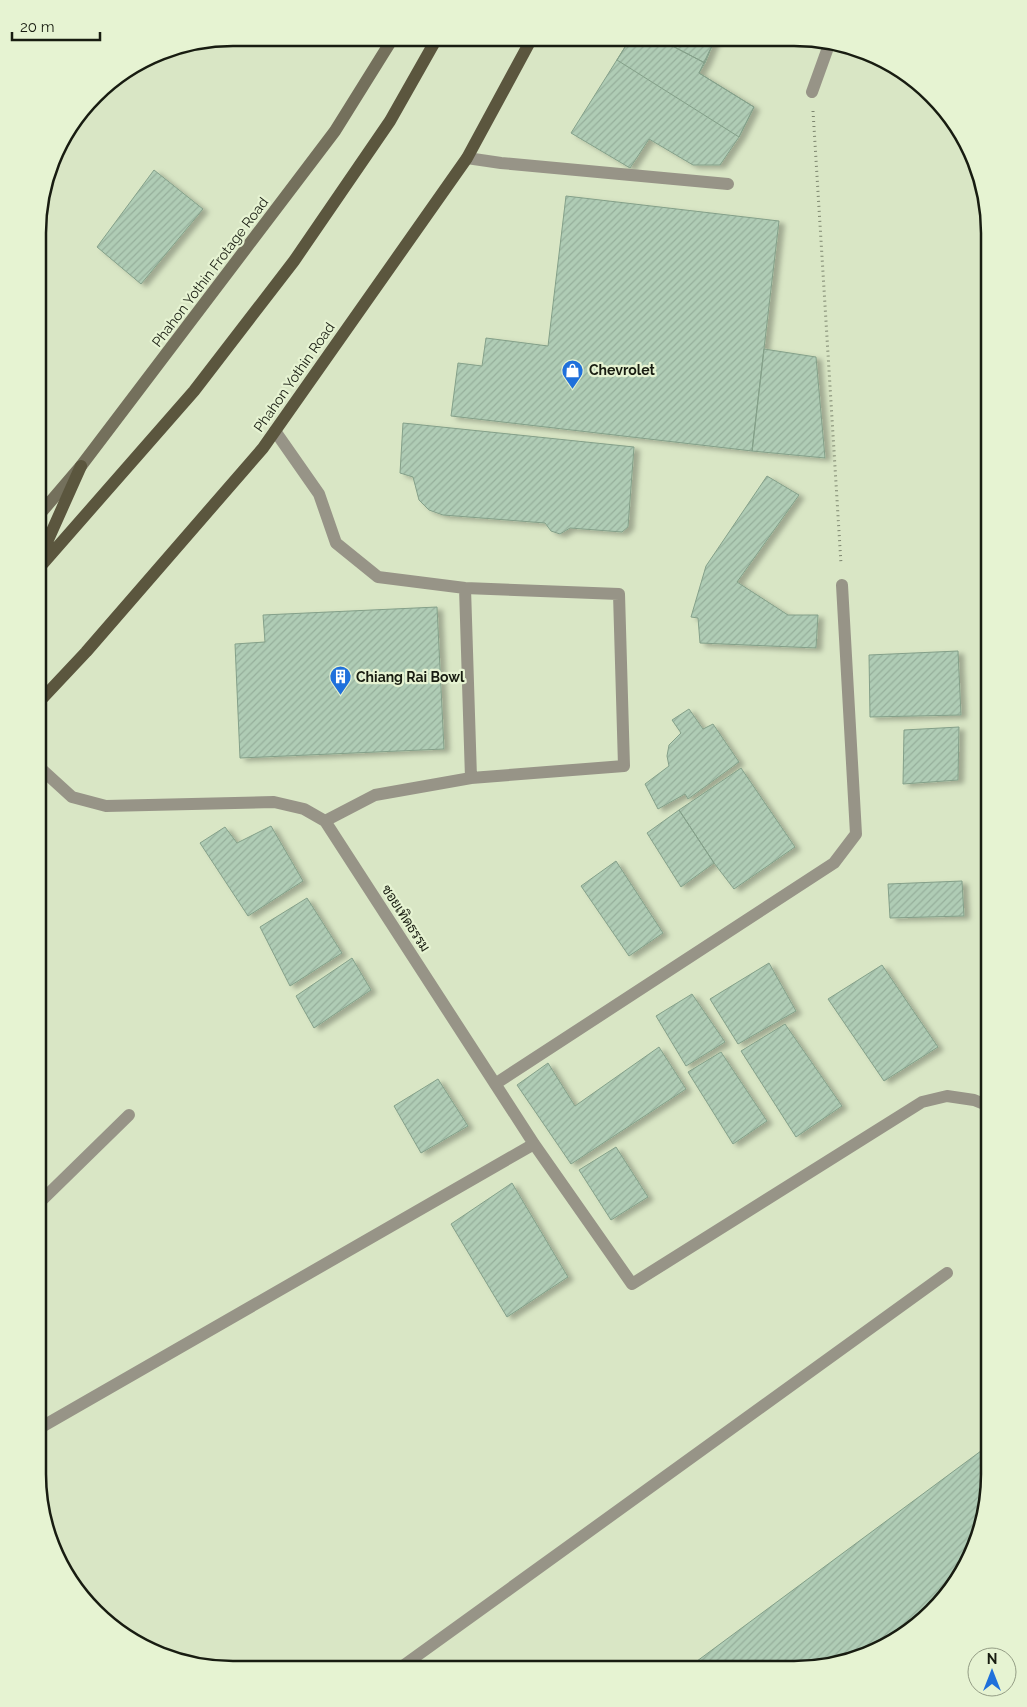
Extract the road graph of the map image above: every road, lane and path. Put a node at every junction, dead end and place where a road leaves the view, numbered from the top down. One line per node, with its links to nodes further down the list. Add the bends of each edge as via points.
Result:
1 (388, 46): 9 (main road, Phahon Yothin Frotage Road, via 336,131)
2 (432, 46): 12 (main road, via 390,121 294,261 194,391)
3 (528, 46): 6 (main road, Phahon Yothin Road)
4 (827, 50): 5 (street)
5 (812, 92): 13 (path)
6 (467, 158): 7 (street); 8 (main road, Phahon Yothin Road)
7 (728, 184)
8 (275, 431): 14 (street, via 319,494 336,543 378,577); 15 (main road, Phahon Yothin Road, via 86,652)
9 (82, 466): 10 (main road, Phahon Yothin Frotage Road); 11 (main road)
10 (46, 507)
11 (46, 545)
12 (46, 560)
13 (842, 585): 19 (street, via 856,834 834,863)
14 (465, 588): 17 (street); 17 (street, via 619,594 624,766)
15 (46, 694)
16 (46, 773): 18 (street, ซอยเทิดธรรม, via 72,797 106,806 274,802 304,809)
17 (472, 778): 18 (street, via 376,795)
18 (325, 821): 19 (street, ซอยเทิดธรรม)
19 (495, 1084): 22 (street, ซอยเทิดธรรม)
20 (981, 1103): 22 (street, ซอยเทิดธรรม, via 947,1096 922,1102 632,1284)
21 (129, 1115): 23 (street)
22 (534, 1144): 25 (street)
23 (46, 1196)
24 (947, 1273): 26 (street)
25 (46, 1424)
26 (410, 1661)

